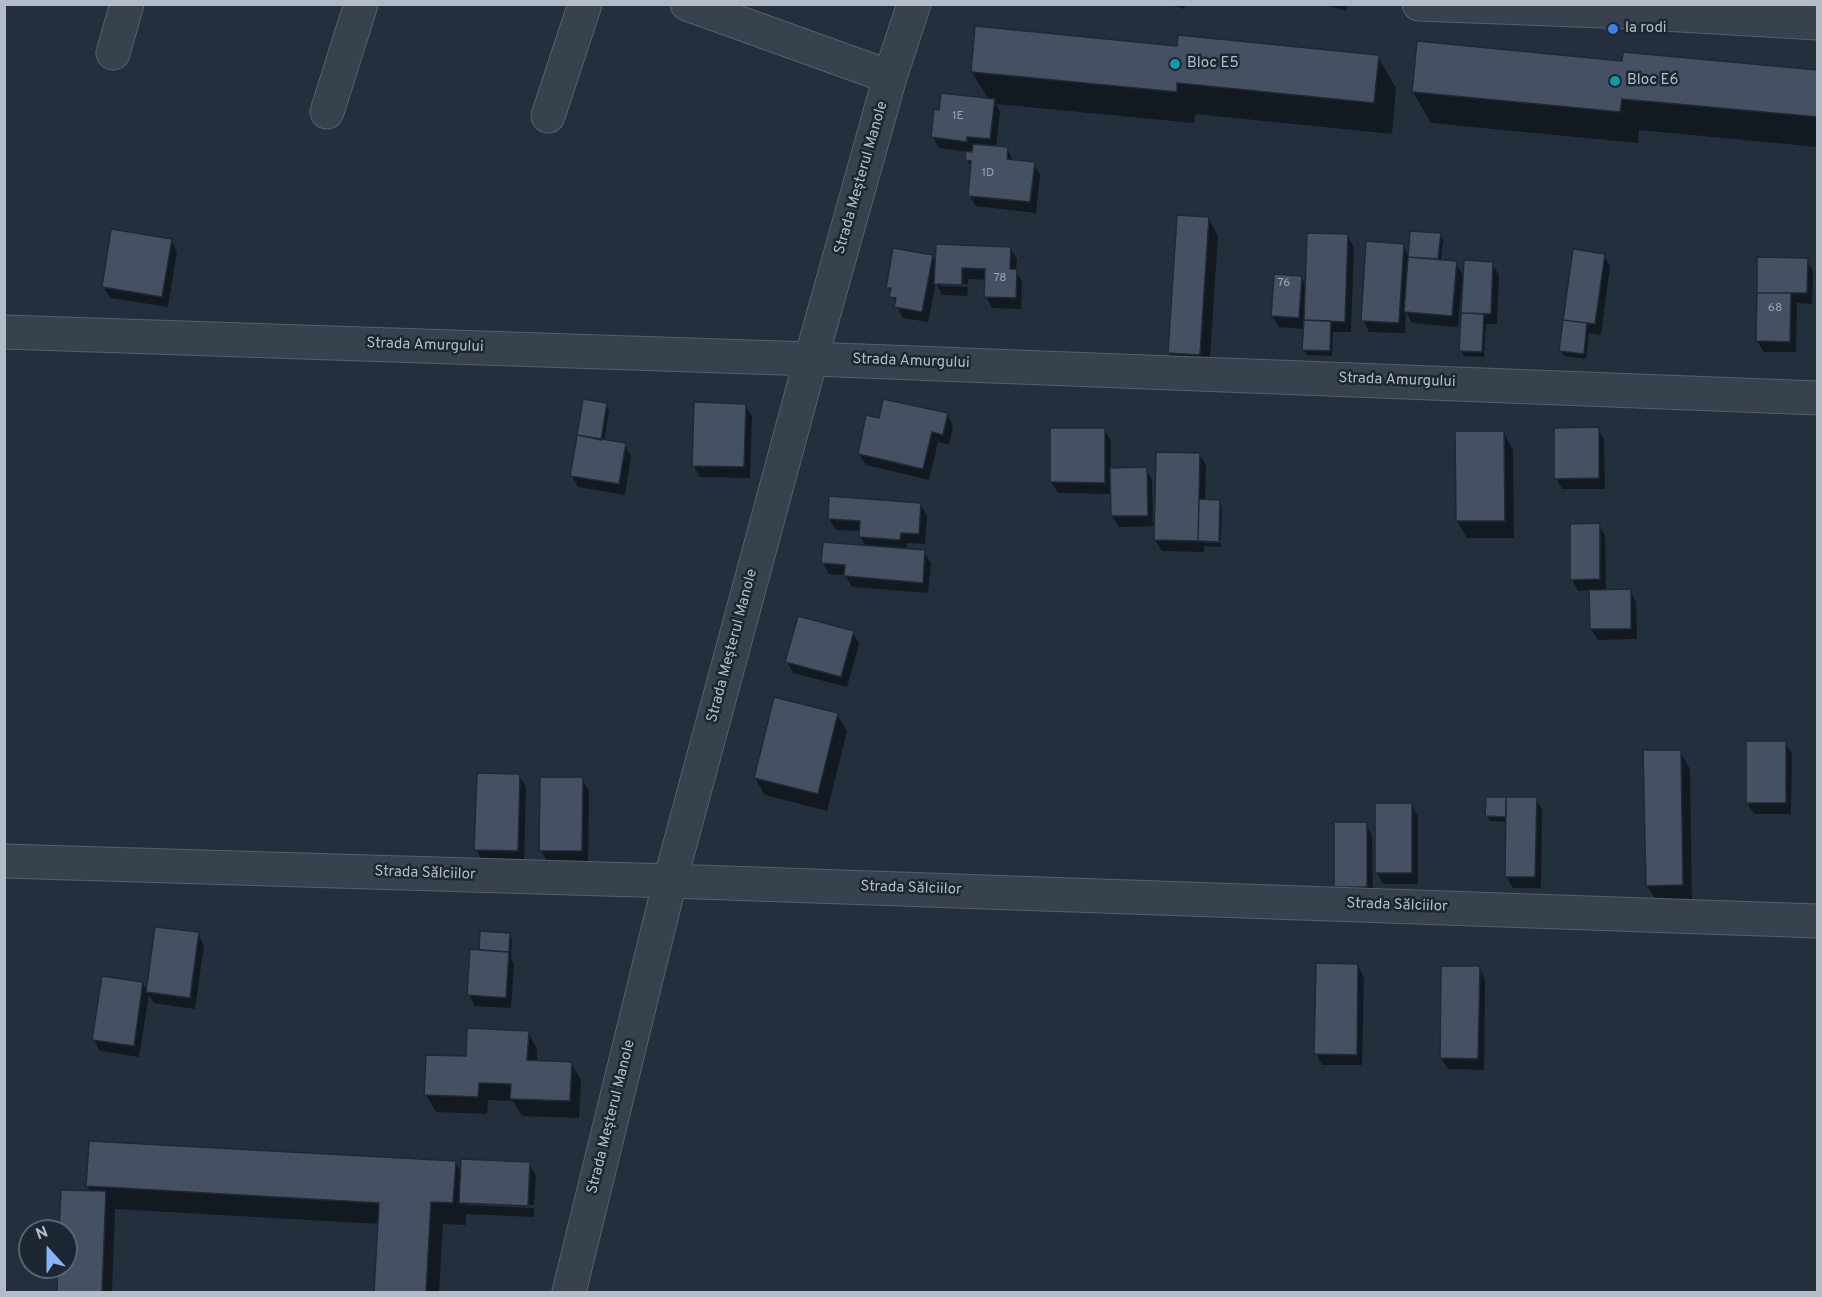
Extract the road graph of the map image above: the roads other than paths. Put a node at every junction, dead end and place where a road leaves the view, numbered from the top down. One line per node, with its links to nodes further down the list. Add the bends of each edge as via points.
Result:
1 (127, 4): 9 (street)
2 (361, 4): 11 (street)
3 (585, 4): 12 (street)
4 (687, 4): 10 (street)
5 (914, 4): 10 (street, Strada Meșterul Manole)
6 (1419, 4): 7 (street, via 1628,12)
7 (1682, 10): 8 (street)
8 (1818, 23)
9 (113, 53)
10 (890, 76): 14 (street, Strada Meșterul Manole)
11 (327, 112)
12 (548, 116)
13 (4, 332): 14 (street, Strada Amurgului)
14 (811, 358): 15 (street, Strada Amurgului); 17 (street, Strada Meșterul Manole)
15 (1818, 398)
16 (4, 861): 17 (street, Strada Sălciilor)
17 (670, 881): 18 (street, Strada Sălciilor); 19 (street, Strada Meșterul Manole)
18 (1818, 921)
19 (569, 1293)

